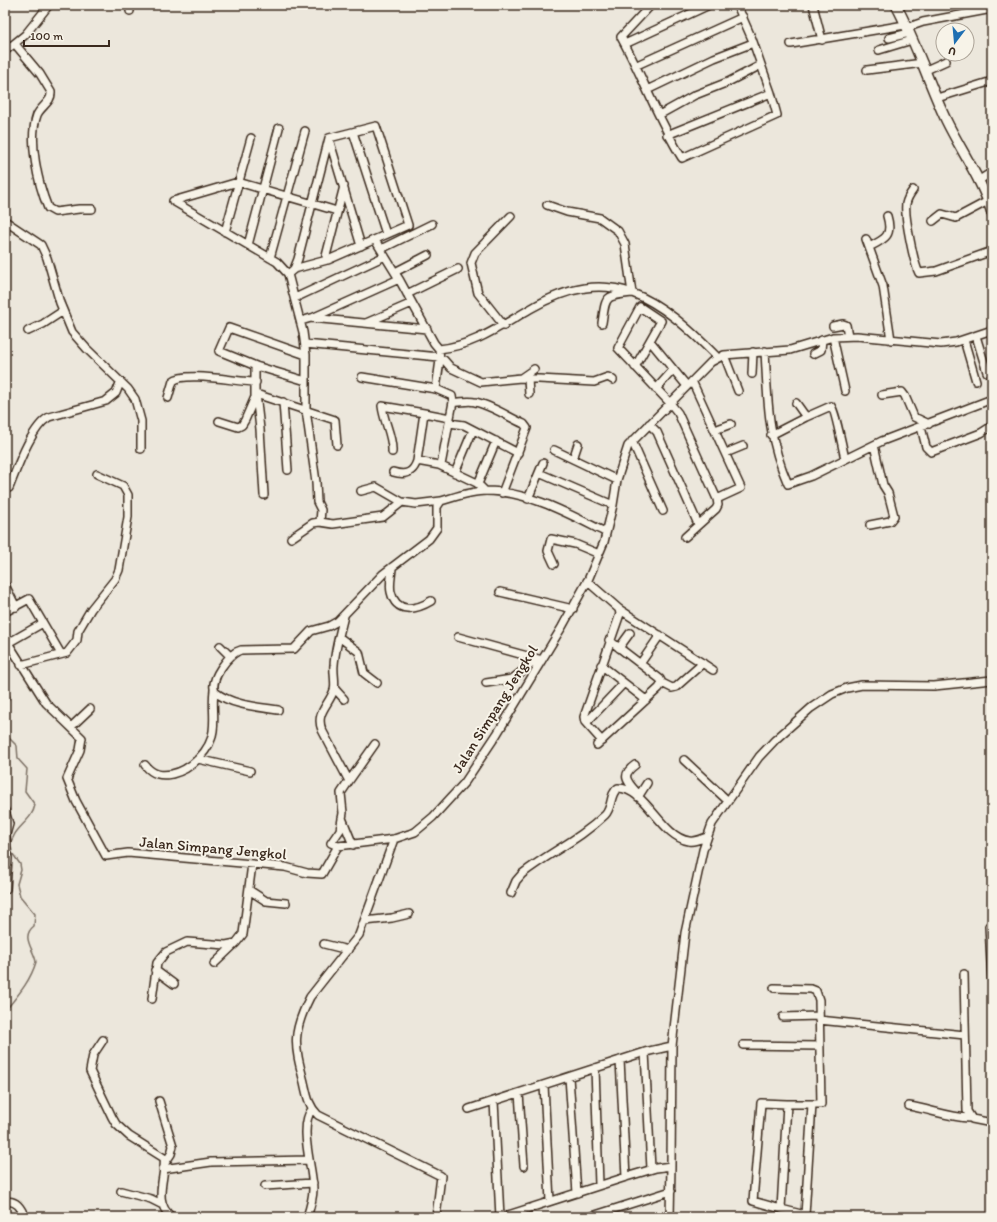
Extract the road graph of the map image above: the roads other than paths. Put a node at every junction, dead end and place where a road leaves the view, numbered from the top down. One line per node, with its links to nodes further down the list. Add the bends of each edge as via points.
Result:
1 (49, 5): 14 (street)
2 (650, 5): 15 (street, via 621,37)
3 (708, 5): 15 (street)
4 (737, 5): 9 (street)
5 (813, 5): 12 (street)
6 (896, 5): 10 (main road)
7 (983, 8): 8 (street); 10 (street, via 923,22)
8 (992, 9)
9 (743, 17): 13 (street); 20 (street)
10 (908, 31): 11 (street); 12 (street); 17 (street); 22 (main road)
11 (889, 38)
12 (822, 40): 16 (street)
13 (753, 43): 21 (street); 25 (street, via 714,58)
14 (15, 44): 18 (street); 45 (street, via 51,92 50,100 38,112 34,138 37,167 48,208 55,212)
15 (625, 44): 20 (street)
16 (792, 44)
17 (879, 50)
18 (5, 51)
19 (939, 62): 22 (street)
20 (637, 65): 25 (street)
21 (761, 65): 26 (street); 28 (street, via 695,95)
22 (925, 66): 23 (street); 27 (main road)
23 (867, 70)
24 (992, 82): 27 (street)
25 (647, 90): 28 (street)
26 (771, 93): 32 (street); 32 (street, via 777,115 682,158)
27 (937, 98): 36 (main road)
28 (659, 115): 32 (street)
29 (279, 128): 39 (street)
30 (305, 131): 41 (street)
31 (353, 132): 34 (street); 54 (street); 54 (street, via 376,126 408,225)
32 (667, 135)
33 (251, 138): 37 (street)
34 (329, 138): 38 (street); 43 (street)
35 (992, 172): 36 (street)
36 (978, 181): 42 (main road)
37 (238, 182): 39 (street); 53 (street); 53 (street, via 173,201)
38 (344, 186): 46 (street); 58 (street)
39 (263, 189): 41 (street); 57 (street)
40 (913, 190): 61 (street, via 906,201 906,209 910,240 919,274 936,271)
41 (288, 196): 43 (street); 64 (street)
42 (988, 201): 47 (main road); 51 (street, via 956,218 942,214)
43 (313, 203): 46 (street); 67 (street)
44 (547, 205): 70 (street, via 567,212 600,218 618,231 625,244)
45 (92, 209)
46 (337, 211): 65 (street)
47 (992, 213)
48 (511, 216): 79 (street, via 475,253 471,263 478,293)
49 (887, 216): 59 (street, via 888,234)
50 (5, 221): 74 (street, via 43,247)
51 (932, 221)
52 (432, 224): 60 (street)
53 (225, 232): 57 (street)
54 (386, 234): 56 (street)
55 (866, 239): 59 (street)
56 (375, 240): 58 (street); 60 (street)
57 (248, 246): 64 (street)
58 (361, 246): 65 (street)
59 (869, 247): 88 (street, via 883,286)
60 (381, 249): 63 (street)
61 (992, 250)
62 (428, 255): 68 (street)
63 (385, 256): 68 (street); 72 (street)
64 (270, 258): 67 (street)
65 (327, 260): 67 (street)
66 (458, 269): 71 (street)
67 (291, 271): 72 (street)
68 (395, 272): 69 (street)
69 (400, 279): 71 (street); 75 (street)
70 (632, 293): 77 (street, via 612,295 605,301); 79 (street, via 625,289 572,289 553,296); 97 (street, via 671,314)
71 (407, 294): 73 (street)
72 (295, 298): 76 (street)
73 (412, 303): 78 (street); 81 (street)
74 (63, 311): 83 (street); 110 (street, via 79,341)
75 (311, 318): 76 (street); 78 (street)
76 (301, 321): 91 (street)
77 (602, 323)
78 (364, 324): 81 (street)
79 (504, 326): 92 (street, via 469,343)
80 (833, 326): 84 (street, via 846,325)
81 (427, 330): 92 (street)
82 (992, 330): 85 (street)
83 (28, 331)
84 (848, 336): 86 (street); 88 (street)
85 (976, 336): 89 (street); 103 (street)
86 (833, 337): 87 (street); 116 (street)
87 (822, 340): 93 (street, via 790,350); 95 (street, via 821,350)
88 (891, 340): 89 (street, via 941,344)
89 (964, 340): 109 (street)
90 (650, 342): 100 (street); 100 (street, via 661,321 640,307 618,348); 102 (street)
91 (305, 344): 96 (street); 98 (street)
92 (439, 349): 98 (street)
93 (765, 351): 94 (street); 140 (street)
94 (752, 352): 97 (street); 104 (street)
95 (813, 354)
96 (306, 355): 99 (street, via 229,328 219,351); 107 (street)
97 (721, 356): 112 (street, Jalan Simpang Jengkol); 115 (street)
98 (440, 358): 106 (street, via 461,374 481,382); 113 (street)
99 (256, 366): 107 (street); 111 (street)
100 (635, 367): 114 (street)
101 (534, 369): 106 (street)
102 (673, 370): 112 (street); 114 (street)
103 (987, 372)
104 (752, 374)
105 (362, 376): 113 (street)
106 (524, 379): 108 (street, via 594,382 608,377); 118 (street)
107 (306, 380): 126 (street)
108 (613, 380)
109 (976, 381)
110 (120, 382): 147 (street, via 132,394 138,406); 164 (street, via 114,396 106,401 42,421 29,442)
111 (256, 382): 117 (street); 120 (street, via 185,377 173,382)
112 (690, 384): 124 (street, Jalan Simpang Jengkol); 138 (street)
113 (436, 389): 123 (street, via 449,393)
114 (656, 389): 124 (street)
115 (738, 391)
116 (845, 391)
117 (256, 394): 122 (street); 131 (street, via 240,426); 168 (street)
118 (529, 394)
119 (882, 394): 128 (street, via 903,393)
120 (168, 398)
121 (992, 399): 134 (street)
122 (283, 402): 126 (street); 157 (street)
123 (453, 402): 130 (street); 150 (street, via 461,404 473,401 524,424 527,428 526,435)
124 (670, 403): 132 (street, Jalan Simpang Jengkol); 170 (street, via 678,412)
125 (796, 403): 129 (street)
126 (306, 410): 145 (street, via 335,420); 175 (street)
127 (424, 413): 130 (street); 149 (street, via 382,406 385,422 393,440); 154 (street)
128 (914, 416): 134 (street); 139 (street)
129 (806, 417): 140 (street); 153 (street, via 829,406 833,408)
130 (449, 420): 137 (street); 156 (street)
131 (219, 421)
132 (649, 424): 141 (street, Jalan Simpang Jengkol); 176 (street, via 657,432)
133 (731, 424): 138 (street)
134 (929, 424): 136 (street)
135 (992, 426): 136 (street, via 981,433 931,452 926,446)
136 (921, 427): 139 (street)
137 (473, 430): 142 (street); 159 (street)
138 (715, 430): 151 (street)
139 (911, 430): 144 (street)
140 (771, 435): 153 (street, via 788,484)
141 (632, 441): 162 (street, Jalan Simpang Jengkol); 174 (street)
142 (496, 442): 150 (street); 163 (street)
143 (578, 444): 152 (street)
144 (874, 444): 153 (street); 177 (street, via 883,485 894,511 893,520)
145 (337, 446)
146 (743, 446): 151 (street)
147 (141, 448)
148 (554, 450): 152 (street)
149 (392, 452)
150 (518, 453): 167 (street)
151 (726, 453): 170 (street, via 741,488)
152 (573, 459): 162 (street)
153 (845, 459)
154 (417, 461): 156 (street); 158 (street, via 408,474)
155 (543, 463): 160 (street)
156 (441, 465): 159 (street)
157 (288, 470)
158 (393, 472)
159 (455, 473): 163 (street)
160 (539, 473): 169 (street); 173 (street)
161 (97, 474): 202 (street, via 123,486 128,495 128,517 121,563 115,579 82,624 73,647 67,653)
162 (617, 480): 173 (street, Jalan Simpang Jengkol)
163 (478, 484): 166 (street)
164 (9, 488)
165 (361, 491): 172 (street, via 376,487)
166 (486, 491): 167 (street); 171 (street)
167 (502, 493): 169 (street)
168 (264, 496)
169 (528, 499): 178 (street, via 557,508)
170 (717, 499): 176 (street, via 716,509)
171 (441, 501): 172 (street, via 416,504); 183 (street, via 437,507 437,528 433,534)
172 (402, 502): 175 (street, via 378,519 333,524)
173 (613, 505): 178 (street, Jalan Simpang Jengkol)
174 (663, 511)
175 (320, 522): 180 (street, via 304,528)
176 (698, 524): 179 (street)
177 (870, 525)
178 (605, 532): 181 (street, Jalan Simpang Jengkol)
179 (685, 537)
180 (291, 538)
181 (599, 554): 182 (street, via 570,542 551,540 548,551); 184 (street, Jalan Simpang Jengkol)
182 (554, 564)
183 (392, 567): 187 (street, via 391,593 398,603 413,609); 192 (street)
184 (587, 581): 189 (street, Jalan Simpang Jengkol); 190 (street)
185 (5, 585): 188 (street)
186 (500, 592): 189 (street)
187 (431, 601)
188 (16, 607): 191 (street); 193 (street, via 29,599)
189 (573, 609): 204 (street, Jalan Simpang Jengkol)
190 (619, 609): 195 (street); 198 (street, via 620,614)
191 (5, 612)
192 (344, 616): 196 (street); 203 (street, via 332,625 312,631 294,649 247,649)
193 (43, 623): 199 (street); 202 (street)
194 (630, 633): 201 (street)
195 (660, 635): 205 (street); 206 (street)
196 (339, 637): 211 (street, via 359,652 364,673); 215 (street, via 333,671)
197 (458, 637): 204 (street)
198 (609, 640): 201 (street); 208 (street)
199 (6, 641): 207 (street, Jalan Simpang Jengkol)
200 (220, 646): 203 (street)
201 (619, 648): 206 (street)
202 (61, 654): 207 (street)
203 (230, 656): 216 (street, via 217,677)
204 (540, 659): 212 (street, via 512,679); 237 (street, Jalan Simpang Jengkol, via 494,740 465,782 422,828)
205 (703, 663): 209 (street); 214 (street, via 676,687 672,688)
206 (640, 664): 214 (street)
207 (21, 665): 222 (street, Jalan Simpang Jengkol, via 46,703)
208 (601, 665): 213 (street); 221 (street, via 585,713)
209 (713, 670)
210 (992, 680): 232 (street, via 934,686 862,685 840,690 811,708 775,740 759,757)
211 (377, 683)
212 (486, 683)
213 (624, 683): 218 (street); 221 (street)
214 (662, 683): 218 (street)
215 (335, 689): 217 (street); 229 (street, via 322,711 320,725)
216 (214, 690): 220 (street, via 225,698); 224 (street, via 212,735)
217 (344, 699)
218 (646, 700): 221 (street, via 599,743)
219 (90, 709): 222 (street)
220 (278, 710)
221 (586, 723)
222 (71, 727): 240 (street, Jalan Simpang Jengkol, via 82,738 82,743 67,779 106,856 128,853)
223 (376, 744): 229 (street)
224 (198, 759): 226 (street, via 189,768 171,774 156,774); 228 (street)
225 (684, 760): 232 (street)
226 (145, 764)
227 (635, 765): 231 (street, via 626,775)
228 (250, 771)
229 (349, 781): 234 (street, via 340,793)
230 (647, 783): 231 (street)
231 (638, 796): 236 (street, via 677,837 689,842); 243 (street, via 617,788 604,816 581,836 522,874)
232 (728, 801): 236 (street)
233 (5, 811): 235 (street, via 9,824)
234 (342, 818): 238 (street); 239 (street, via 340,830 331,843)
235 (6, 837): 241 (street)
236 (707, 837): 263 (street, via 687,925)
237 (394, 840): 238 (street, Jalan Simpang Jengkol); 246 (street)
238 (353, 845): 239 (street, Jalan Simpang Jengkol)
239 (338, 846): 240 (street, Jalan Simpang Jengkol, via 322,874)
240 (252, 864): 242 (street)
241 (6, 888)
242 (249, 890): 244 (street, via 266,901); 248 (street, via 243,934)
243 (511, 893)
244 (286, 903)
245 (409, 914): 246 (street)
246 (365, 921): 250 (street)
247 (989, 926): 254 (street)
248 (236, 943): 251 (street); 252 (street, via 180,944 162,956)
249 (324, 944): 250 (street)
250 (348, 950): 276 (street, via 310,996 297,1025 297,1056)
251 (214, 964)
252 (155, 970): 255 (street); 257 (street)
253 (964, 974): 260 (street)
254 (992, 982)
255 (174, 984)
256 (774, 988): 259 (street, via 814,989 818,996)
257 (152, 999)
258 (783, 1017): 259 (street)
259 (819, 1018): 260 (street); 264 (street)
260 (966, 1035): 278 (street, via 966,1106)
261 (103, 1040): 281 (street, via 90,1066 92,1076 116,1124 122,1131 164,1158)
262 (743, 1045): 264 (street)
263 (672, 1046): 265 (street); 283 (street)
264 (820, 1046): 274 (street, via 821,1104)
265 (644, 1052): 266 (street); 284 (street)
266 (620, 1060): 267 (street); 285 (street)
267 (595, 1068): 268 (street); 287 (street)
268 (570, 1077): 269 (street); 291 (street)
269 (544, 1085): 270 (street); 292 (street)
270 (519, 1093): 272 (street); 282 (street)
271 (159, 1101): 281 (street, via 173,1146)
272 (494, 1101): 277 (street); 300 (street)
273 (787, 1104): 274 (street); 295 (street); 295 (street, via 761,1103 753,1201)
274 (812, 1104): 295 (street, via 805,1215)
275 (909, 1106): 278 (street)
276 (312, 1109): 280 (street, via 307,1123); 299 (street, via 318,1115 441,1176)
277 (469, 1109)
278 (970, 1118): 279 (street)
279 (992, 1123)
280 (308, 1160): 281 (street); 286 (street)
281 (164, 1166): 294 (street, via 161,1192)
282 (524, 1166)
283 (671, 1166): 284 (street); 290 (street)
284 (651, 1169): 285 (street)
285 (626, 1177): 287 (street)
286 (313, 1182): 288 (street); 298 (street)
287 (599, 1185): 291 (street)
288 (265, 1186)
289 (121, 1191): 294 (street)
290 (671, 1191): 301 (street); 302 (street)
291 (577, 1193): 292 (street)
292 (550, 1201): 300 (street)
293 (5, 1202): 296 (street, via 16,1204)
294 (163, 1205): 297 (street, via 167,1214)
295 (781, 1209)
296 (25, 1217)
297 (172, 1217)
298 (308, 1217)
299 (436, 1217)
300 (501, 1217)
301 (589, 1217)
302 (670, 1217)

